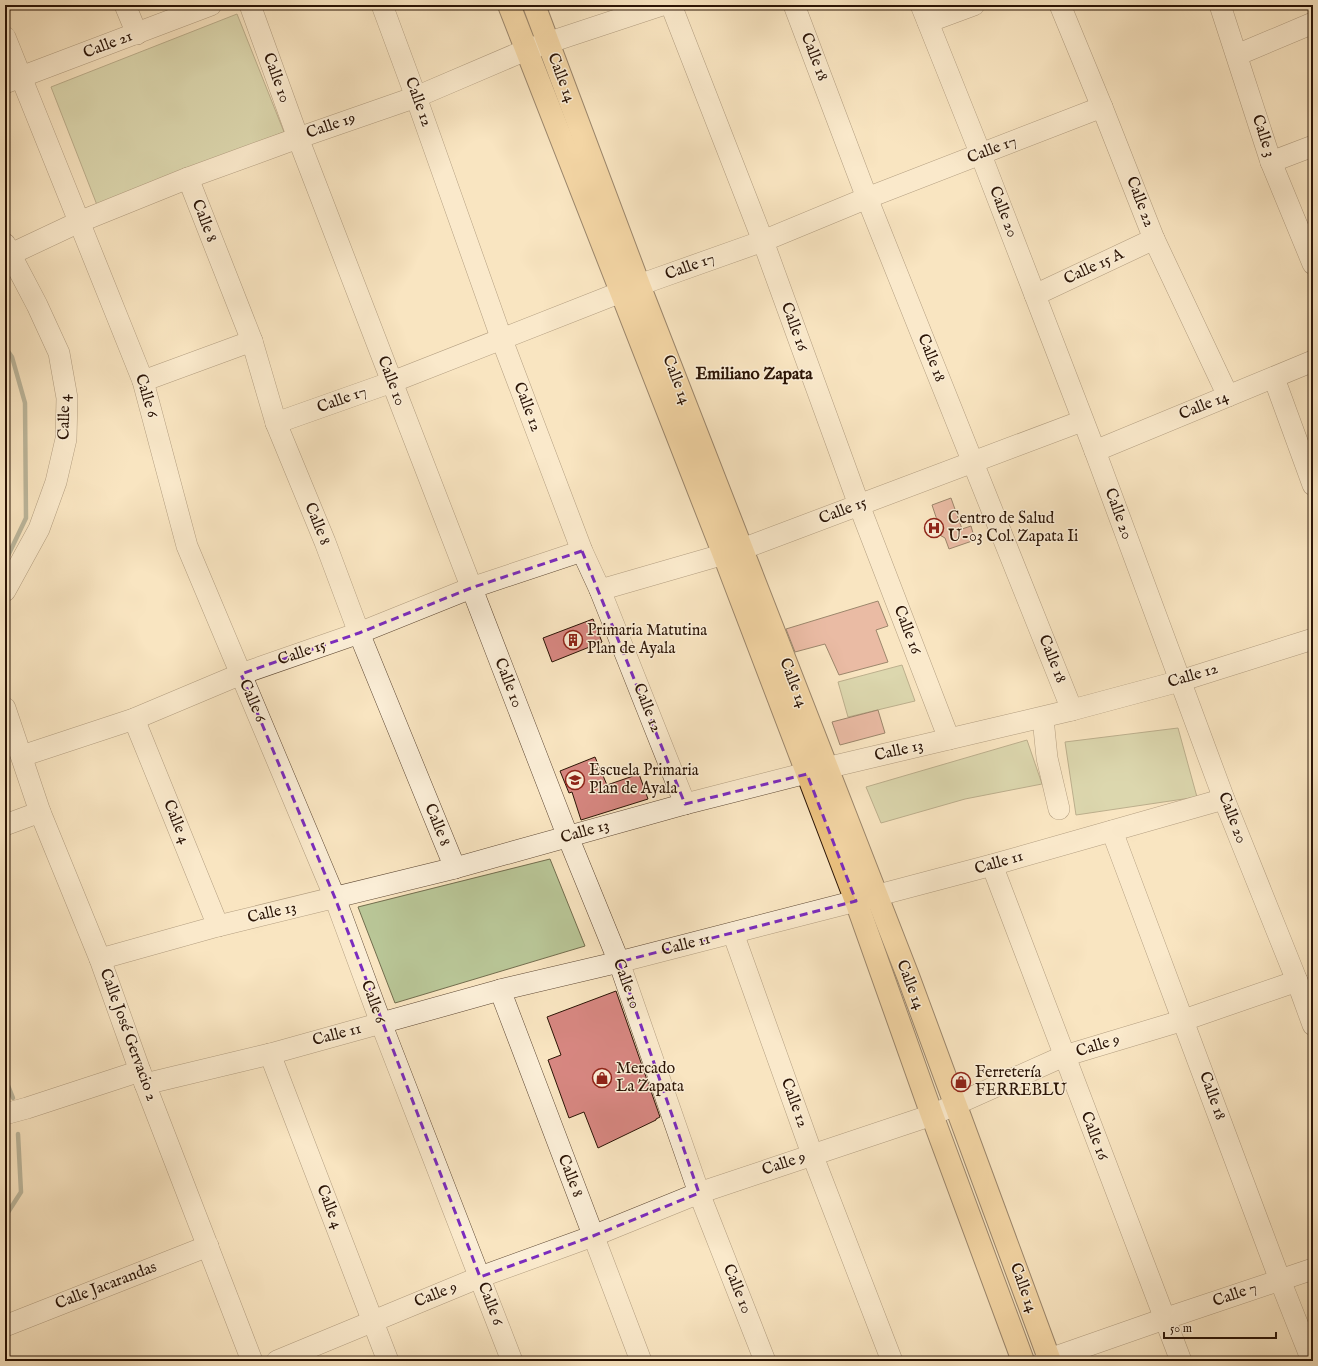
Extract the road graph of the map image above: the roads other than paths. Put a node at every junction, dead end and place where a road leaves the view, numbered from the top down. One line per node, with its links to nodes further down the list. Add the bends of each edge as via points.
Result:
1 (125, 5): 15 (street)
2 (211, 5): 15 (street, Calle 21)
3 (250, 5): 23 (street, Calle 10)
4 (382, 5): 21 (street, Calle 12)
5 (509, 5): 18 (main road, Calle 14)
6 (534, 5): 17 (main road, Calle 14)
7 (662, 5): 17 (street, Calle 19)
8 (671, 5): 31 (street, Calle 16)
9 (794, 5): 28 (street, Calle 18)
10 (974, 5): 13 (street)
11 (1060, 5): 22 (street, Calle 22)
12 (1220, 5): 19 (street, Calle 3)
13 (924, 13): 25 (street, Calle 20)
14 (1313, 23): 19 (street)
15 (137, 34): 20 (street, Calle 21)
16 (5, 37): 20 (street, Calle 6)
17 (547, 42): 18 (street, Calle 19); 34 (main road, Calle 14)
18 (526, 50): 21 (street, Calle 19); 34 (main road, Calle 14)
19 (1237, 55): 26 (street, Calle 3)
20 (13, 80): 29 (street, Calle 6)
21 (416, 97): 23 (street, Calle 19); 36 (street, Calle 12)
22 (1102, 107): 25 (street, Calle 17); 30 (street, Calle 22)
23 (298, 138): 27 (street, Calle 19); 41 (street, Calle 10)
24 (1313, 146): 26 (street)
25 (981, 155): 28 (street, Calle 17); 35 (street, Calle 20)
26 (1271, 162): 33 (street, Calle 3)
27 (188, 178): 29 (street, Calle 19); 37 (street, Calle 8)
28 (867, 198): 31 (street, Calle 17); 46 (street, Calle 18)
29 (79, 222): 32 (street, Calle 19); 40 (street, Calle 6)
30 (1154, 239): 35 (street, Calle 15 A); 42 (street, Calle 22)
31 (763, 241): 34 (street, Calle 17); 48 (street, Calle 16)
32 (7, 252): 53 (street, Calle 4, via 37,305 59,353 68,398 66,439 56,482 39,529)
33 (1313, 264)
34 (630, 289): 36 (street, Calle 17); 50 (main road, Calle 14)
35 (1035, 295): 43 (street, Calle 20)
36 (502, 340): 41 (street, Calle 17); 49 (street, Calle 12)
37 (252, 341): 40 (street); 44 (street, Calle 8)
38 (1313, 361): 39 (street, Calle 14)
39 (1274, 378): 42 (street, Calle 14); 47 (street)
40 (143, 382): 56 (street, Calle 6, via 187,546)
41 (392, 382): 44 (street, Calle 17); 51 (street, Calle 10)
42 (1228, 396): 45 (street, Calle 14)
43 (1082, 421): 45 (street, Calle 20); 46 (street, Calle 15)
44 (276, 423): 54 (street, Calle 8)
45 (1095, 451): 57 (street, Calle 20)
46 (973, 461): 48 (street, Calle 15); 59 (street, Calle 18)
47 (1313, 485)
48 (859, 505): 50 (street, Calle 15); 62 (street, Calle 16)
49 (582, 550): 51 (street, Calle 15); 52 (street, Calle 12)
50 (733, 552): 52 (street, Calle 15); 64 (main road, Calle 14)
51 (471, 588): 54 (street, Calle 15); 71 (street, Calle 10)
52 (600, 590): 66 (street, Calle 12)
53 (5, 592)
54 (359, 633): 56 (street, Calle 15); 73 (street, Calle 8)
55 (1313, 639): 57 (street, Calle 12)
56 (241, 674): 61 (street, Calle 15); 74 (street, Calle 6)
57 (1180, 681): 59 (street, Calle 12); 65 (street, Calle 20)
58 (5, 708): 63 (street, Calle José Gervacio 2)
59 (1072, 710): 60 (street, Calle 13)
60 (1043, 718): 62 (street, Calle 13); 67 (street, via 1047,758)
61 (134, 719): 63 (street, Calle 15); 76 (street, Calle 4)
62 (949, 739): 64 (street, Calle 13)
63 (22, 756): 68 (street, Calle José Gervacio 2)
64 (816, 771): 66 (street, Calle 13); 75 (main road, Calle 14)
65 (1224, 799): 70 (street, Calle 11); 80 (street, Calle 20)
66 (685, 804): 71 (street, Calle 13)
67 (1059, 809)
68 (40, 812): 69 (street); 78 (street, Calle José Gervacio 2)
69 (5, 825)
70 (1112, 830): 72 (street, Calle 11); 82 (street, Calle 18)
71 (568, 837): 73 (street, Calle 13); 79 (street, Calle 10)
72 (992, 865): 75 (street, Calle 11); 86 (street, Calle 16)
73 (455, 868): 74 (street, Calle 13)
74 (335, 898): 76 (street, Calle 13); 83 (street, Calle 6)
75 (866, 898): 77 (street, Calle 11); 88 (main road, Calle 14, via 908,976); 90 (main road, Calle 14)
76 (218, 926): 78 (street, Calle 13)
77 (733, 933): 79 (street, Calle 11); 91 (street, Calle 12)
78 (100, 959): 87 (street, Calle José Gervacio 2)
79 (619, 962): 81 (street, Calle 11); 92 (street, Calle 10)
80 (1297, 981): 82 (street, Calle 9); 84 (street, Calle 20)
81 (500, 990): 83 (street, Calle 11); 93 (street, Calle 8)
82 (1184, 1020): 86 (street, Calle 9); 97 (street, Calle 18)
83 (381, 1023): 85 (street, Calle 11); 96 (street, Calle 6)
84 (1313, 1025)
85 (270, 1054): 87 (street, Calle 11); 99 (street, Calle 4)
86 (1064, 1056): 88 (street, Calle 9); 98 (street, Calle 16)
87 (143, 1077): 89 (street, Calle 11); 94 (street, Calle José Gervacio 2)
88 (954, 1104): 90 (street, Calle 9); 101 (main road, Calle 14)
89 (5, 1114)
90 (932, 1114): 91 (street, Calle 9); 109 (main road, Calle 14)
91 (812, 1154): 92 (street, Calle 9); 108 (street, Calle 12)
92 (699, 1193): 93 (street, Calle 9); 107 (street, Calle 10)
93 (593, 1236): 96 (street, Calle 9); 106 (street, Calle 8)
94 (208, 1246): 100 (street, Calle Jacarandas); 102 (street, Calle José Gervacio 2)
95 (1313, 1269): 97 (street, Calle 7)
96 (480, 1277): 99 (street, Calle 9); 105 (street, Calle 6)
97 (1280, 1280): 98 (street, Calle 7); 111 (street, Calle 18)
98 (1164, 1319): 101 (street, Calle 7); 110 (street, Calle 16)
99 (373, 1321): 103 (street, Calle 9); 104 (street, Calle 4)
100 (5, 1326)
101 (1048, 1360)
102 (252, 1361)
103 (277, 1361)
104 (388, 1361)
105 (512, 1361)
106 (641, 1361)
107 (765, 1361)
108 (892, 1361)
109 (1023, 1361)
110 (1181, 1361)
111 (1312, 1361)

